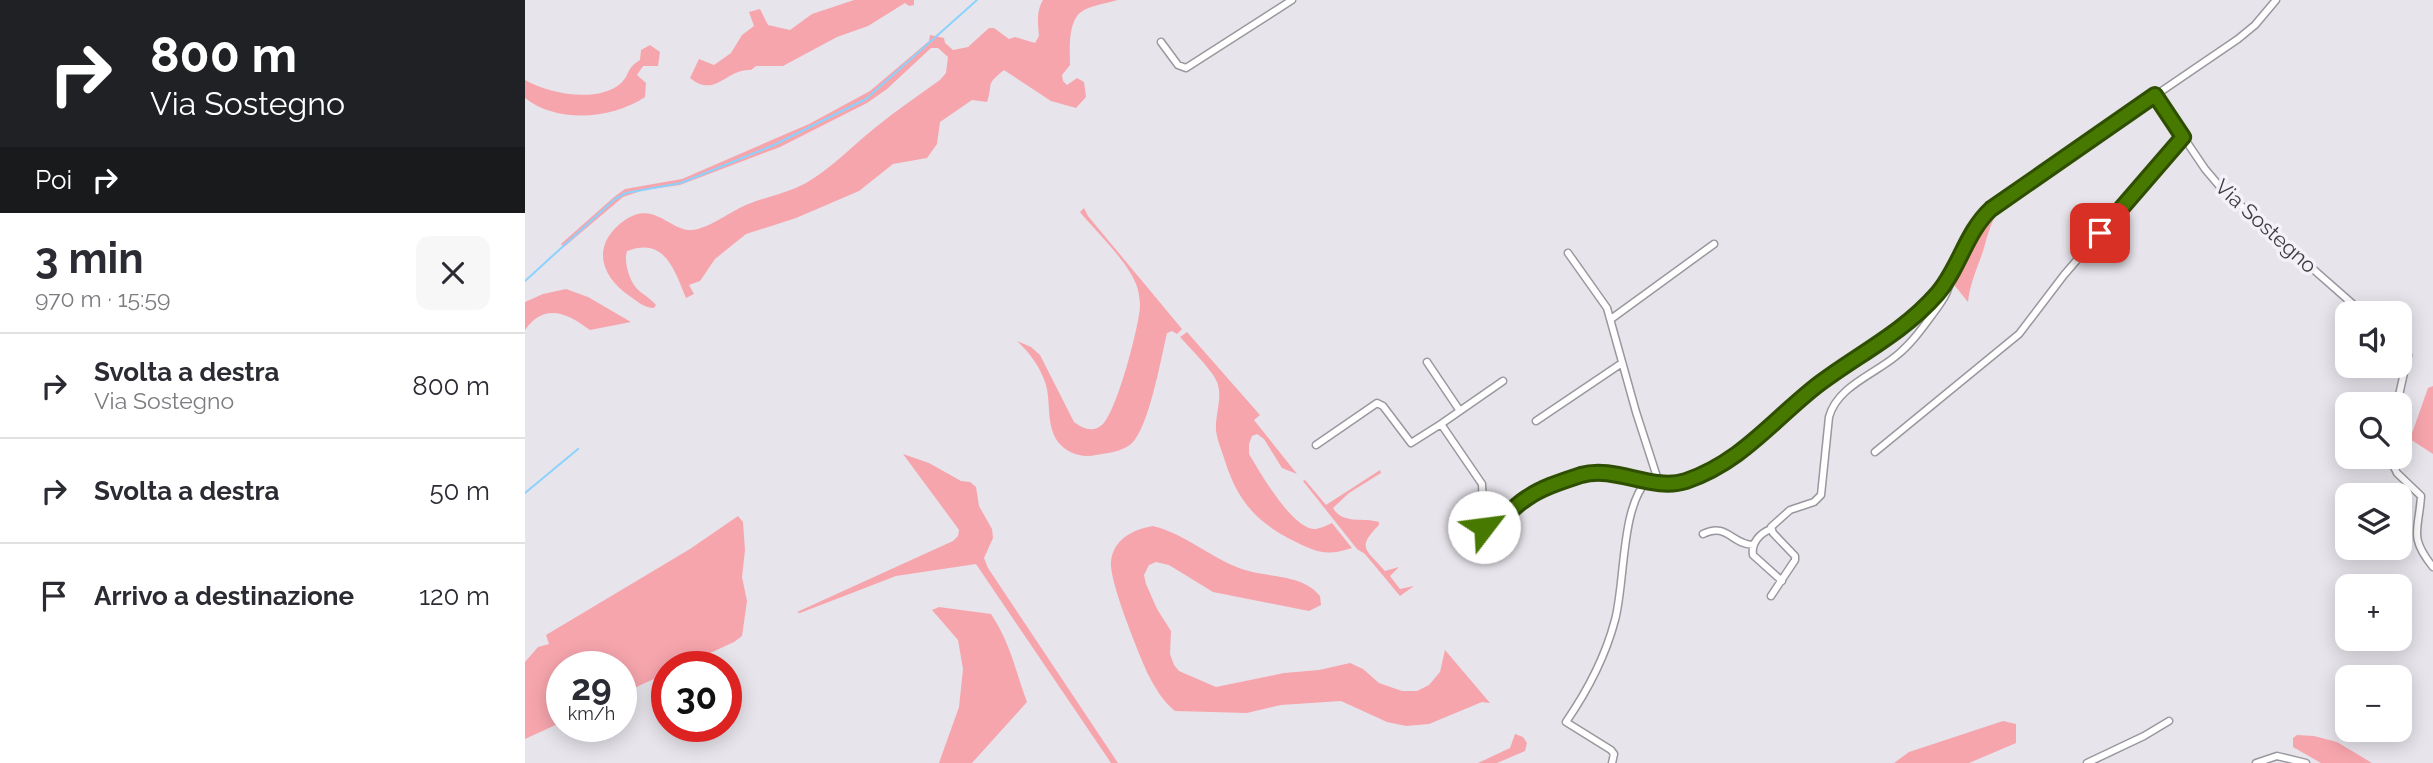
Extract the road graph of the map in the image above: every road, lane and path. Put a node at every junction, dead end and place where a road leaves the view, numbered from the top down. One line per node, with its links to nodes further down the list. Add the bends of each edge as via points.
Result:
1 (1292, 0): 3 (street, via 1186,68 1178,65)
2 (2276, 0): 4 (street, via 2249,30)
3 (1161, 42)
4 (2155, 95): 5 (street, Via Sostegno); 8 (street, via 1991,209)
5 (2183, 137): 9 (street, Via Sostegno, via 2227,194); 18 (street, via 2019,334)
6 (1714, 244): 10 (street)
7 (1568, 253): 10 (street, via 1602,298)
8 (1951, 275): 21 (street, via 1905,325 1814,388 1739,454 1685,481); 23 (street, via 1945,298 1909,344 1833,405 1819,498 1790,510)
9 (2349, 301)
10 (1611, 319): 12 (street)
11 (1427, 362): 14 (street)
12 (1622, 363): 15 (street); 21 (street)
13 (1503, 381): 14 (street)
14 (1460, 411): 16 (street)
15 (1536, 421)
16 (1441, 424): 17 (street, via 1411,443 1377,403); 22 (street, via 1481,482)
17 (1316, 445)
18 (1875, 452)
19 (2395, 469): 27 (street, via 2421,496 2416,534)
20 (1647, 481): 21 (street); 22 (street, via 1605,473 1582,475 1530,496 1499,522); 32 (street, via 1632,509 1610,636 1587,691 1566,722 1611,750)
21 (1660, 483)
22 (1484, 527): 26 (street)
23 (1771, 529): 25 (street); 28 (street, via 1795,556)
24 (1703, 534): 25 (street, via 1723,530 1741,543)
25 (1753, 545): 28 (street, via 1753,555)
26 (1482, 556)
27 (2433, 567)
28 (1782, 581): 29 (street)
29 (1771, 596)
30 (2169, 721): 31 (street)
31 (2100, 757): 33 (street); 34 (street)
32 (1612, 763)
33 (2087, 763)
34 (2108, 763)
35 (2256, 763): 36 (street, via 2277,756)
36 (2306, 763)

